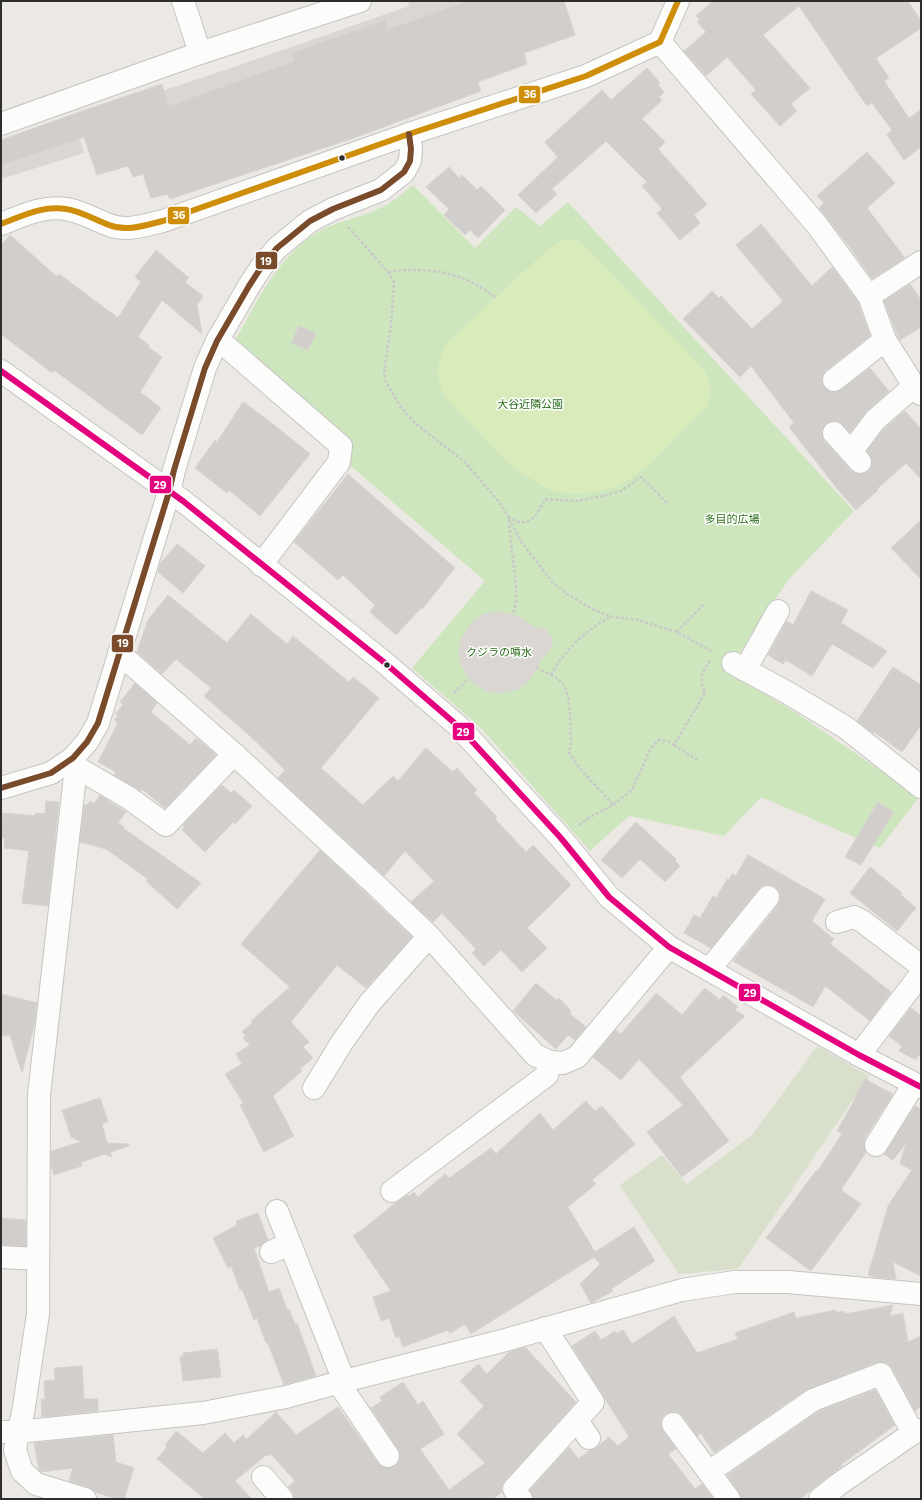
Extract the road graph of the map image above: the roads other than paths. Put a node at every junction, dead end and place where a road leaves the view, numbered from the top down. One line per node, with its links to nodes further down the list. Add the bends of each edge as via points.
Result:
1 (183, 1): 5 (street)
2 (360, 1): 5 (street)
3 (678, 1): 4 (street)
4 (660, 42): 7 (street, via 586,76); 10 (street, via 817,225)
5 (200, 53): 6 (street)
6 (1, 124)
7 (409, 134): 8 (street, via 163,221 132,228 110,226 90,216 66,209 40,209); 11 (street, via 410,161 404,172 381,190 310,221 277,248 262,266)
8 (1, 224)
9 (921, 262): 10 (street)
10 (869, 296): 12 (street)
11 (217, 340): 17 (street, via 205,368); 18 (street, via 341,446 339,462)
12 (886, 340): 14 (street); 15 (street)
13 (1, 371): 17 (street)
14 (834, 380)
15 (917, 390): 16 (street, via 875,420 856,457)
16 (834, 433)
17 (169, 492): 18 (street, via 184,501); 20 (street)
18 (261, 565): 28 (street, via 385,663 458,726 560,837 609,897)
19 (778, 611): 23 (street, via 739,667 846,727)
20 (120, 653): 21 (street); 22 (street, via 98,723)
21 (234, 754): 22 (street, via 166,825); 27 (street)
22 (74, 762): 24 (street); 40 (street, via 39,1095)
23 (921, 787)
24 (1, 788)
25 (768, 897): 30 (street)
26 (837, 922): 29 (street, via 854,917 862,921)
27 (429, 936): 33 (street, via 535,1055); 35 (street, via 369,1004)
28 (669, 947): 30 (street); 33 (street, via 577,1057 563,1064)
29 (921, 966)
30 (709, 970): 32 (street)
31 (921, 974): 32 (street)
32 (859, 1055): 34 (street)
33 (550, 1062): 37 (street, via 547,1075)
34 (918, 1086): 36 (street)
35 (314, 1088)
36 (876, 1145)
37 (392, 1191)
38 (277, 1211): 43 (street, via 280,1248)
39 (1, 1257): 40 (street)
40 (38, 1259): 45 (street, via 38,1314 23,1413)
41 (921, 1294): 42 (street, via 788,1282 735,1282 682,1290)
42 (545, 1328): 43 (street); 52 (street, via 593,1402 583,1429 514,1489)
43 (341, 1382): 45 (street, via 286,1397 203,1413); 47 (street)
44 (673, 1424): 48 (street)
45 (10, 1432): 50 (street, via 22,1471 36,1484)
46 (917, 1432): 48 (street, via 881,1374 813,1400); 54 (street)
47 (388, 1456)
48 (709, 1472): 53 (street)
49 (263, 1477): 51 (street)
50 (85, 1499)
51 (282, 1499)
52 (521, 1499)
53 (729, 1499)
54 (820, 1499)

